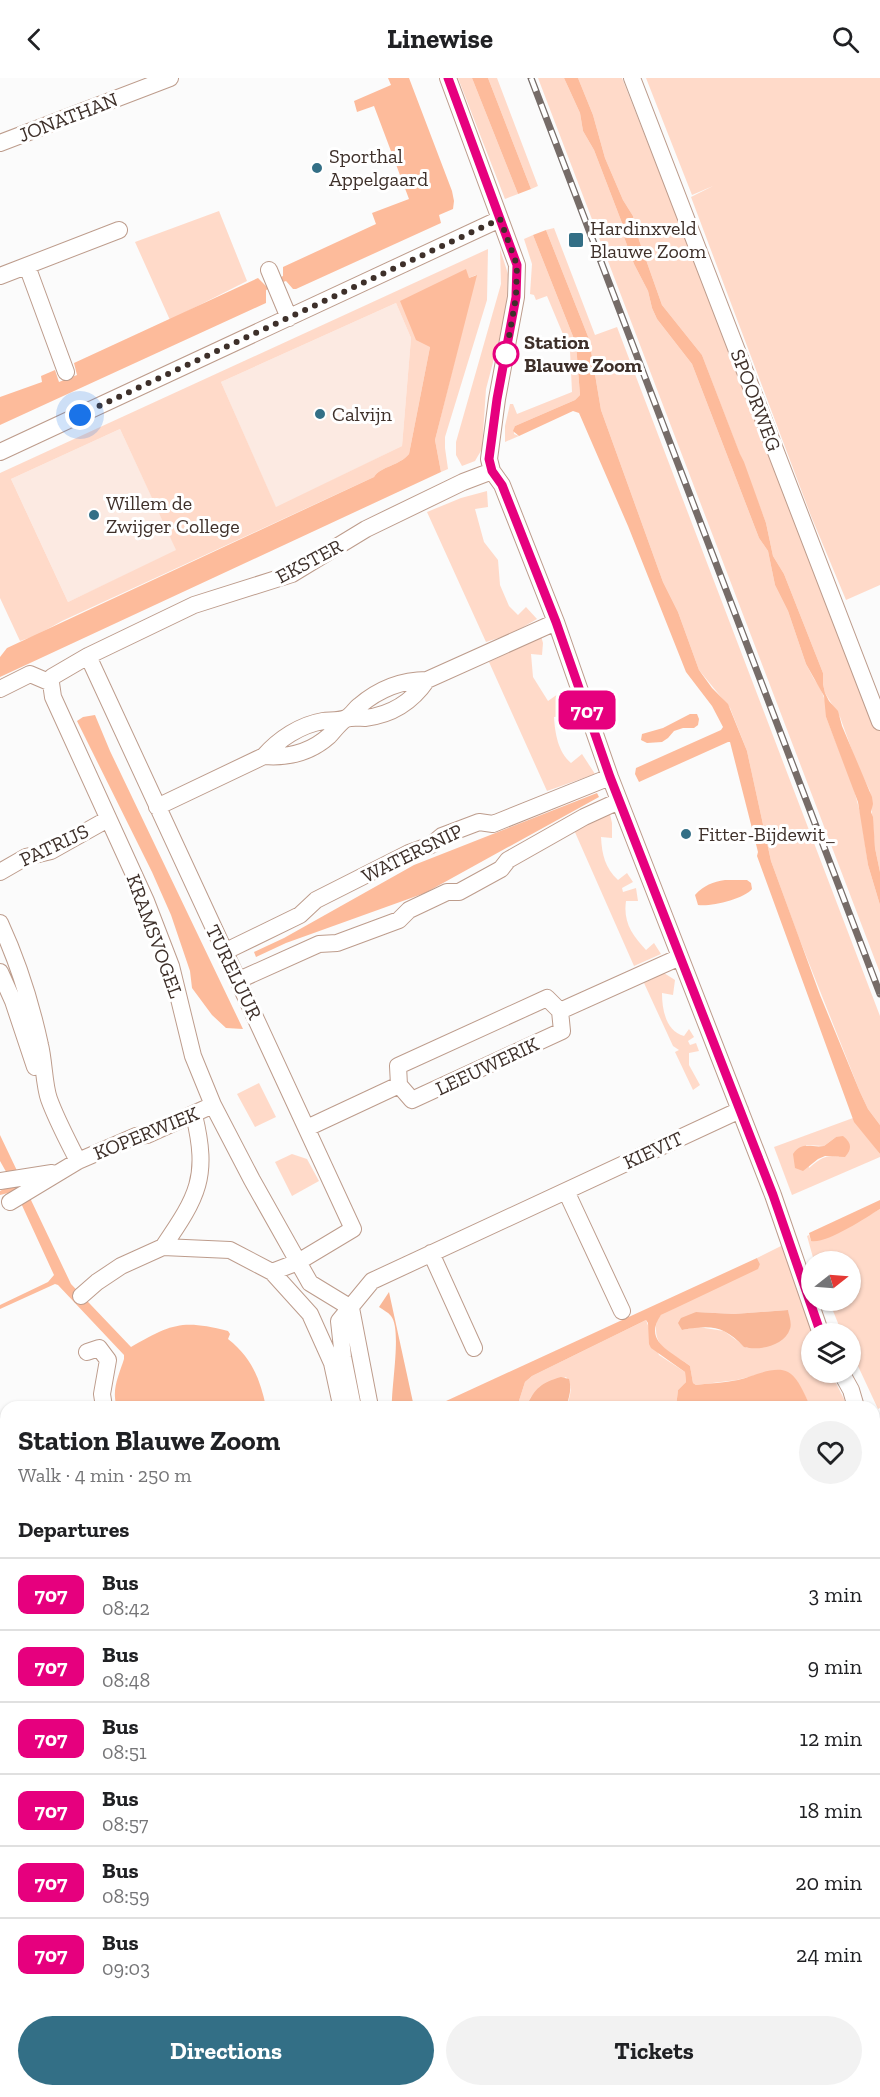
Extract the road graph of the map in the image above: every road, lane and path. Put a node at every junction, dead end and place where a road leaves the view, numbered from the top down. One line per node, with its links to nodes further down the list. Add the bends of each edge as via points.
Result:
1 (170, 78): 4 (street, JONATHAN)
2 (448, 78): 5 (street)
3 (632, 78): 20 (street, SPOORWEG)
4 (0, 143)
5 (500, 219): 10 (street); 13 (street, via 517,265 516,297 497,399 489,459)
6 (119, 231): 7 (street)
7 (27, 267): 9 (street); 11 (street)
8 (269, 270): 10 (street)
9 (0, 276)
10 (289, 318): 12 (street)
11 (66, 372)
12 (0, 452)
13 (492, 471): 14 (street, via 502,485); 15 (street, EKSTER, via 366,529 292,574 194,605)
14 (556, 622): 16 (street); 21 (street)
15 (88, 656): 17 (street, via 52,677); 23 (street, TURELUUR)
16 (427, 680): 19 (street, via 390,686); 19 (street, via 400,708 375,716)
17 (51, 683): 18 (street, via 30,674); 24 (street, KRAMSVOGEL, via 53,697)
18 (0, 689)
19 (346, 718): 23 (street, via 309,724 288,735 264,756)
20 (880, 722)
21 (610, 777): 22 (street); 27 (street, WATERSNIP, via 493,824 479,822 442,836 316,900 300,915)
22 (620, 801): 28 (street); 30 (street, via 584,817 459,892 447,892 409,910 399,920 337,943 319,944)
23 (157, 807): 27 (street, TURELUUR)
24 (108, 819): 25 (street, PATRIJS, via 51,851 26,857); 34 (street, KRAMSVOGEL, via 171,966 193,1056)
25 (0, 872)
26 (0, 923): 33 (street, KOPERWIEK, via 27,993)
27 (224, 952): 30 (street, TURELUUR)
28 (680, 957): 31 (street); 35 (street)
29 (0, 972): 33 (street, KOPERWIEK)
30 (239, 980): 37 (street, TURELUUR)
31 (560, 1011): 32 (street, LEEUWERIK, via 547,998 398,1066); 32 (street, LEEUWERIK, via 562,1031 412,1100)
32 (399, 1085): 37 (street)
33 (48, 1096): 38 (street, KOPERWIEK)
34 (213, 1105): 36 (street, KOPERWIEK); 43 (street, KRAMSVOGEL)
35 (740, 1110): 40 (street, KIEVIT); 48 (street)
36 (194, 1114): 38 (street, KOPERWIEK); 41 (street, via 202,1157 199,1180 184,1216)
37 (307, 1128): 43 (street, TURELUUR, via 353,1229)
38 (78, 1161): 39 (street, KOPERWIEK, via 62,1172)
39 (14, 1188)
40 (566, 1191): 42 (street, KIEVIT); 47 (street)
41 (163, 1247): 44 (street, via 230,1250); 45 (street, via 121,1266)
42 (431, 1253): 46 (street, KIEVIT, via 372,1281); 49 (street)
43 (298, 1262): 44 (street); 46 (street, KRAMSVOGEL, via 310,1283)
44 (272, 1272): 53 (street, via 310,1314 332,1363)
45 (81, 1296)
46 (351, 1308): 54 (street, KIEVIT, via 339,1321); 55 (street)
47 (622, 1311)
48 (818, 1323)
49 (474, 1347)
50 (87, 1352): 52 (street, via 99,1348 108,1360)
51 (848, 1383): 56 (street)
52 (103, 1401)
53 (340, 1401)
54 (352, 1401)
55 (369, 1401)
56 (854, 1401)

